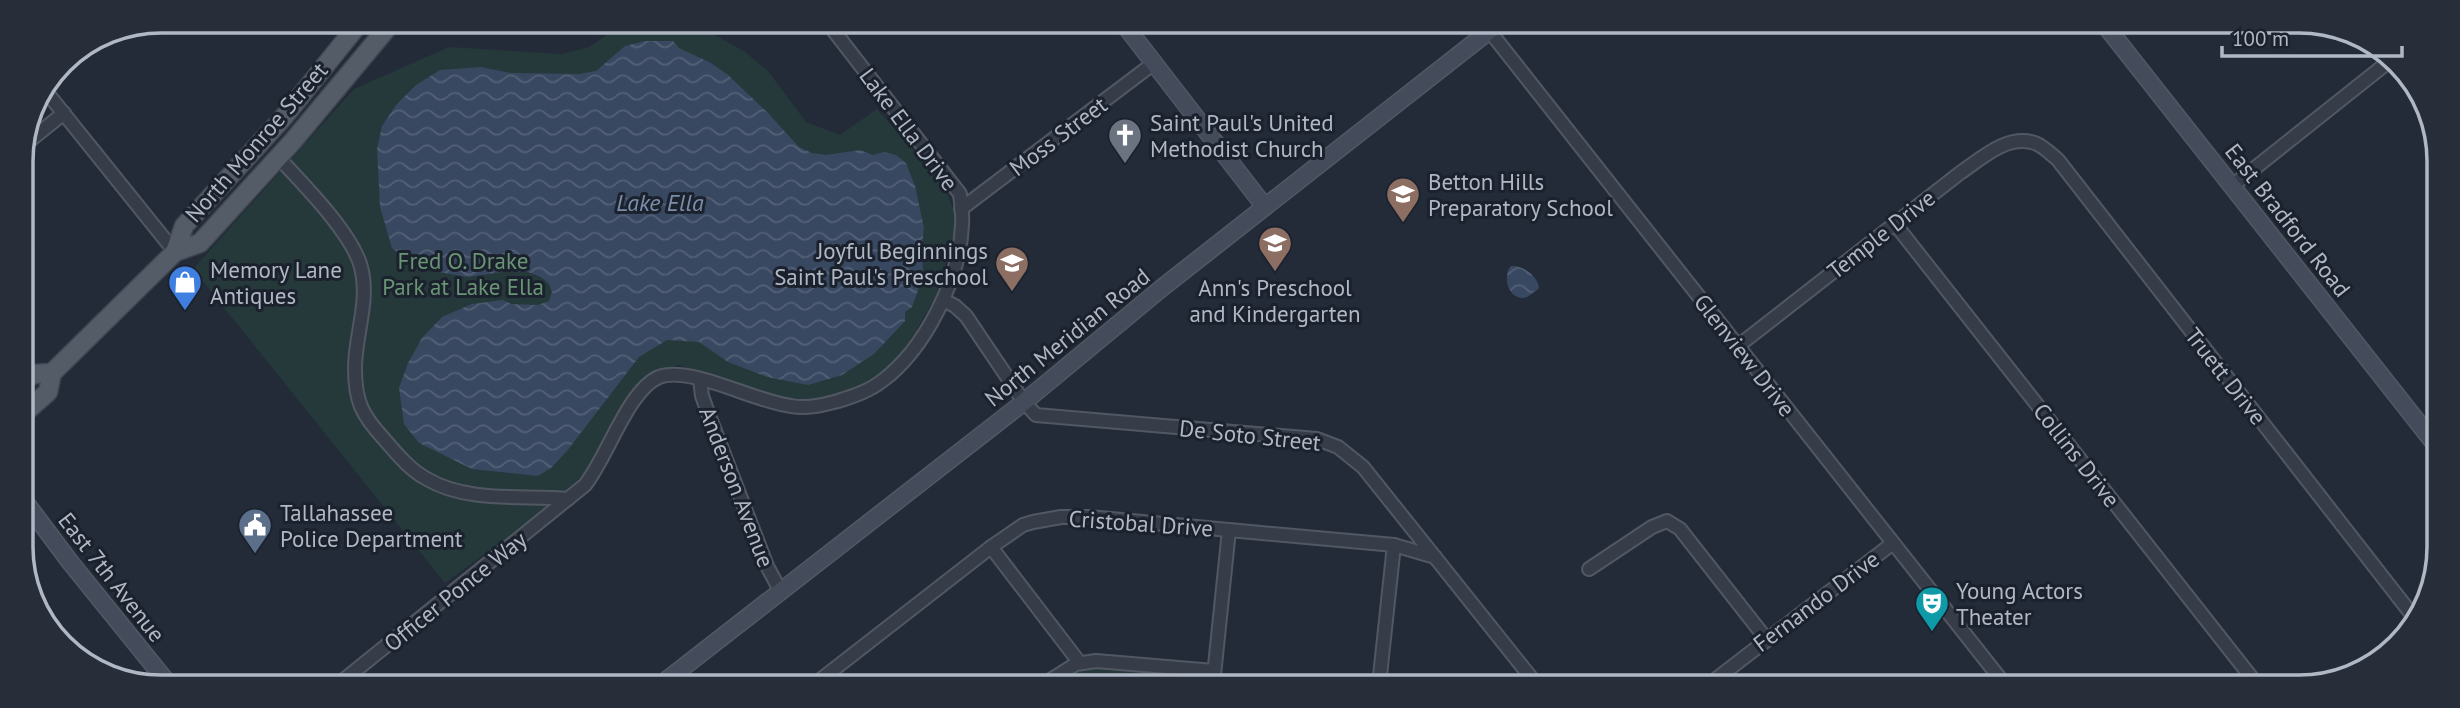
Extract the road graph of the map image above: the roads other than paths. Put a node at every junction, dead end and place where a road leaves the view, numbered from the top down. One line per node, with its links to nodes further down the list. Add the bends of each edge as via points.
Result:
1 (1481, 33): 17 (street, North Meridian Road)
2 (1496, 33): 22 (street, Glenview Drive)
3 (2111, 33): 16 (street, East Bradford Road)
4 (351, 34): 13 (main road, North Monroe Street)
5 (383, 34): 15 (main road, North Monroe Street)
6 (836, 34): 18 (street, Lake Ella Drive, via 946,173 960,194)
7 (1131, 34): 8 (street)
8 (1154, 63): 17 (street); 18 (street, Moss Street)
9 (2384, 66): 16 (street)
10 (51, 97): 11 (street)
11 (64, 113): 12 (street); 20 (street)
12 (36, 135)
13 (264, 138): 15 (main road); 20 (main road, North Monroe Street, via 184,226)
14 (2033, 142): 19 (street, Temple Drive, via 2012,141 1998,147); 38 (street, Truett Drive, via 2057,160)
15 (278, 157): 20 (main road, North Monroe Street, via 200,243); 29 (street, via 346,237 360,265 364,296 355,390 370,424 415,471 442,487)
16 (2231, 187): 28 (street, East Bradford Road)
17 (1265, 207): 26 (street, North Meridian Road)
18 (961, 209): 21 (street, Lake Ella Drive, via 960,243)
19 (1895, 224): 22 (street, Temple Drive); 45 (street, Collins Drive)
20 (175, 252): 23 (main road, North Monroe Street)
21 (943, 300): 25 (street, Lake Ella Drive, via 897,368 855,396 793,407); 26 (street, via 966,316)
22 (1738, 346): 32 (street, Glenview Drive)
23 (52, 373): 24 (main road, North Monroe Street); 27 (main road, North Monroe Street, via 48,392)
24 (33, 374)
25 (700, 379): 29 (street, Lake Ella Drive, via 672,374 640,390 596,471); 37 (street, Anderson Avenue, via 702,396 766,566)
26 (1024, 402): 35 (street, De Soto Street, via 1036,415 1333,444 1363,467); 37 (street, North Meridian Road)
27 (33, 405)
28 (2427, 422)
29 (568, 499): 47 (street, Officer Ponce Way)
30 (33, 513): 46 (street, East 7th Avenue)
31 (1229, 530): 33 (street, Cristobal Drive); 34 (street, Cristobal Drive, via 1061,517 1023,525); 52 (street)
32 (1893, 543): 39 (street, Fernando Drive); 44 (street, Glenview Drive)
33 (1394, 545): 35 (street, Cristobal Drive); 41 (street)
34 (991, 547): 40 (street); 49 (street, Cristobal Drive)
35 (1435, 557): 42 (street, De Soto Street)
36 (1589, 569): 39 (street, via 1667,521 1680,530)
37 (781, 592): 48 (street, North Meridian Road)
38 (2409, 611)
39 (1767, 640): 43 (street, Fernando Drive)
40 (1079, 662): 50 (street); 51 (street)
41 (1380, 674)
42 (1528, 674)
43 (1721, 674)
44 (1997, 674)
45 (2249, 674)
46 (161, 675)
47 (350, 675)
48 (674, 675)
49 (827, 675)
50 (1057, 675)
51 (1190, 675)
52 (1214, 675)

